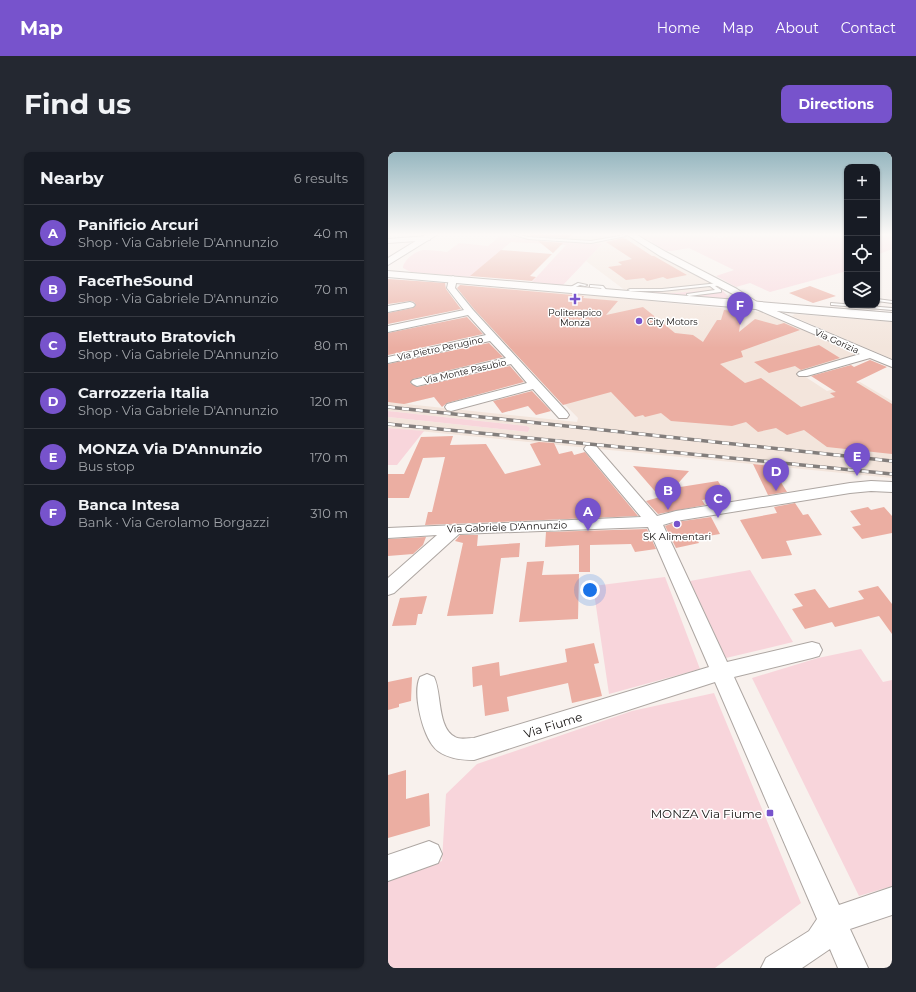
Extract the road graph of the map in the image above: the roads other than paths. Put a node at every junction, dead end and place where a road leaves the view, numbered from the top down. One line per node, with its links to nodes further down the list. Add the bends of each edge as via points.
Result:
1 (402, 272): 4 (street)
2 (694, 272): 6 (street)
3 (388, 274): 4 (main road)
4 (407, 275): 5 (main road)
5 (453, 279): 9 (main road); 23 (street, Via Monte Pasubio, via 452,288)
6 (715, 284): 10 (lane, via 662,290); 11 (street); 13 (lane, via 719,291)
7 (585, 285): 9 (lane, via 579,284)
8 (591, 286): 12 (lane, via 602,287)
9 (569, 289): 12 (main road)
10 (630, 290)
11 (734, 291): 17 (street, via 733,300); 19 (street)
12 (606, 292): 17 (main road)
13 (689, 295)
14 (880, 300): 16 (lane)
15 (844, 301): 20 (lane)
16 (892, 302)
17 (727, 303): 19 (main road)
18 (410, 305): 21 (street)
19 (757, 306): 24 (main road)
20 (833, 308): 22 (lane); 24 (main road); 25 (main road)
21 (388, 309)
22 (892, 309)
23 (470, 312): 26 (street); 27 (street, Via Monte Pasubio)
24 (785, 312): 28 (street, Via Gorizia)
25 (892, 317)
26 (388, 329)
27 (493, 337): 29 (street, Via Pietro Perugino); 30 (street, Via Monte Pasubio)
28 (870, 355): 31 (street, Via Gorizia); 32 (street)
29 (388, 360)
30 (513, 360): 33 (street, Via Monte Pasubio); 34 (street, Via Monte Pasubio)
31 (892, 364)
32 (803, 374)
33 (417, 382)
34 (536, 384): 35 (street); 36 (street, Via Monte Pasubio)
35 (451, 407)
36 (563, 416)
37 (591, 449): 39 (street)
38 (889, 487): 39 (street, Via Gabriele D'Annunzio, via 850,488 676,516)
39 (654, 522): 40 (street, Via Gabriele D'Annunzio); 44 (street)
40 (455, 529): 41 (street, Via Gabriele D'Annunzio); 42 (street)
41 (388, 533)
42 (388, 588)
43 (812, 650): 44 (street, Via Fiume)
44 (721, 672): 45 (street, Via Fiume, via 474,749 454,747 439,737 432,721); 49 (street)
45 (427, 683)
46 (429, 854): 47 (street)
47 (388, 868)
48 (892, 901): 49 (street)
49 (832, 921): 50 (street, via 819,941); 51 (street)
50 (776, 968)
51 (853, 968)

